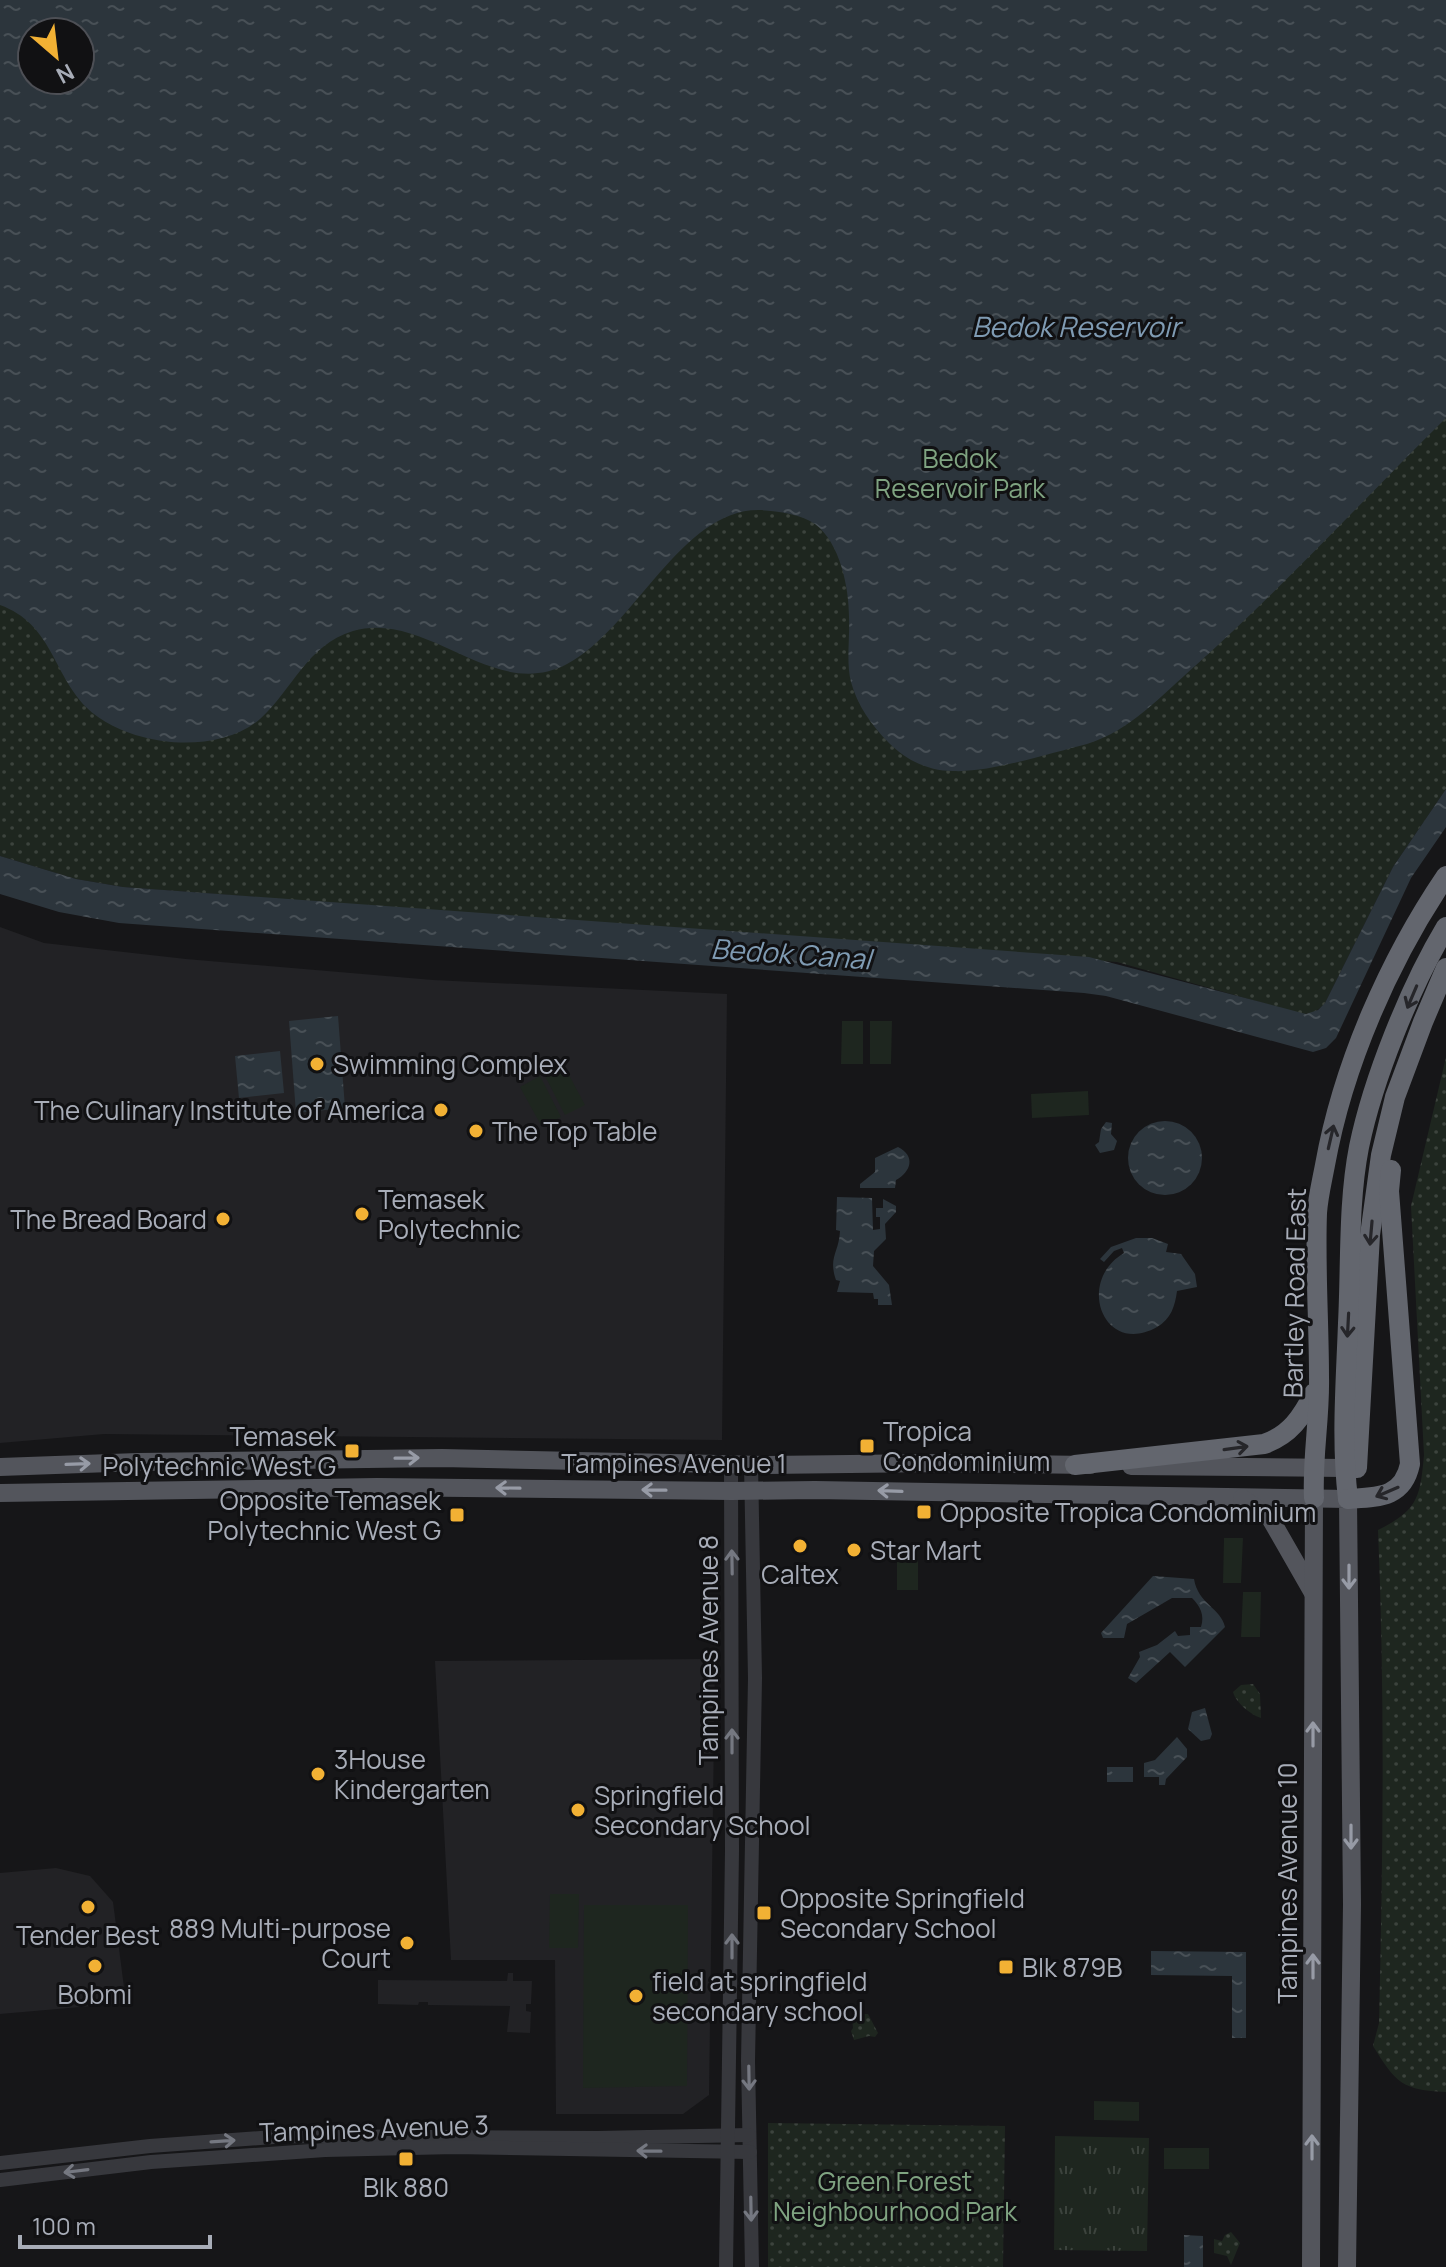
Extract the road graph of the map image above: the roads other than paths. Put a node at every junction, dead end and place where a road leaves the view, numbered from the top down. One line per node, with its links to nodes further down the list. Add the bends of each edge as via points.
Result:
1 (1446, 876): 5 (highway, Bartley Road East, one-way to 1, via 1317,1211 1338,1104 1385,987)
2 (1446, 927): 13 (highway, Bartley Road East, one-way to 13, via 1373,1092 1359,1148)
3 (1446, 968): 4 (highway)
4 (1423, 1022): 21 (highway, one-way to 21, via 1395,1097 1381,1155 1370,1235 1357,1468); 21 (highway, one-way to 21, via 1402,1101 1389,1191 1410,1464 1400,1487 1376,1497)
5 (1319, 1382): 10 (highway, one-way to 5, via 1274,1441 1302,1418); 11 (highway, Bartley Road East)
6 (442, 1458): 7 (main road, Tampines Avenue 1); 12 (main road, Tampines Avenue 1, one-way to 6); 14 (main road, via 437,1475)
7 (731, 1464): 8 (main road, Tampines Avenue 1); 16 (street, Tampines Avenue 8)
8 (751, 1464): 9 (main road, Tampines Avenue 1); 17 (street, Tampines Avenue 8)
9 (845, 1464): 10 (main road, Tampines Avenue 1); 15 (main road, via 838,1478)
10 (1075, 1465): 11 (main road, Tampines Avenue 1)
11 (1313, 1467): 13 (main road, Tampines Avenue 1); 20 (highway, Bartley Road East)
12 (0, 1468): 18 (main road, via 7,1478)
13 (1345, 1468): 21 (highway, Bartley Road East)
14 (443, 1487): 16 (main road, Tampines Avenue 1, one-way to 14); 18 (main road, Tampines Avenue 1)
15 (846, 1490): 17 (main road, Tampines Avenue 1); 19 (main road, Tampines Avenue 1, one-way to 15)
16 (732, 1491): 17 (main road, Tampines Avenue 1); 23 (street, Tampines Avenue 8, one-way to 16)
17 (753, 1491): 24 (street, Tampines Avenue 8)
18 (2, 1493)
19 (1240, 1497): 20 (main road, Tampines Avenue 1); 22 (main road, via 1270,1518)
20 (1314, 1498): 21 (main road, Tampines Avenue 1); 22 (main road, Tampines Avenue 10)
21 (1348, 1499): 34 (main road, one-way to 34, via 1352,1904)
22 (1313, 1593): 33 (main road, Tampines Avenue 10, one-way to 22)
23 (733, 1678): 24 (street); 26 (street, Tampines Avenue 8, one-way to 23)
24 (755, 1678): 25 (street, Tampines Avenue 8, one-way to 25)
25 (749, 2135): 26 (street, Tampines Avenue 3); 28 (street, Tampines Avenue 8)
26 (727, 2136): 27 (street, Tampines Avenue 8); 29 (street, Tampines Avenue 3, one-way to 26, via 287,2136)
27 (727, 2152): 28 (street, Tampines Avenue 3); 30 (street, Tampines Avenue 3, one-way to 30, via 325,2150 151,2162); 31 (street, Tampines Avenue 8)
28 (750, 2152): 32 (street, Tampines Avenue 8, one-way to 32)
29 (0, 2163)
30 (0, 2180)
31 (726, 2267)
32 (752, 2267)
33 (1311, 2267)
34 (1347, 2267)

